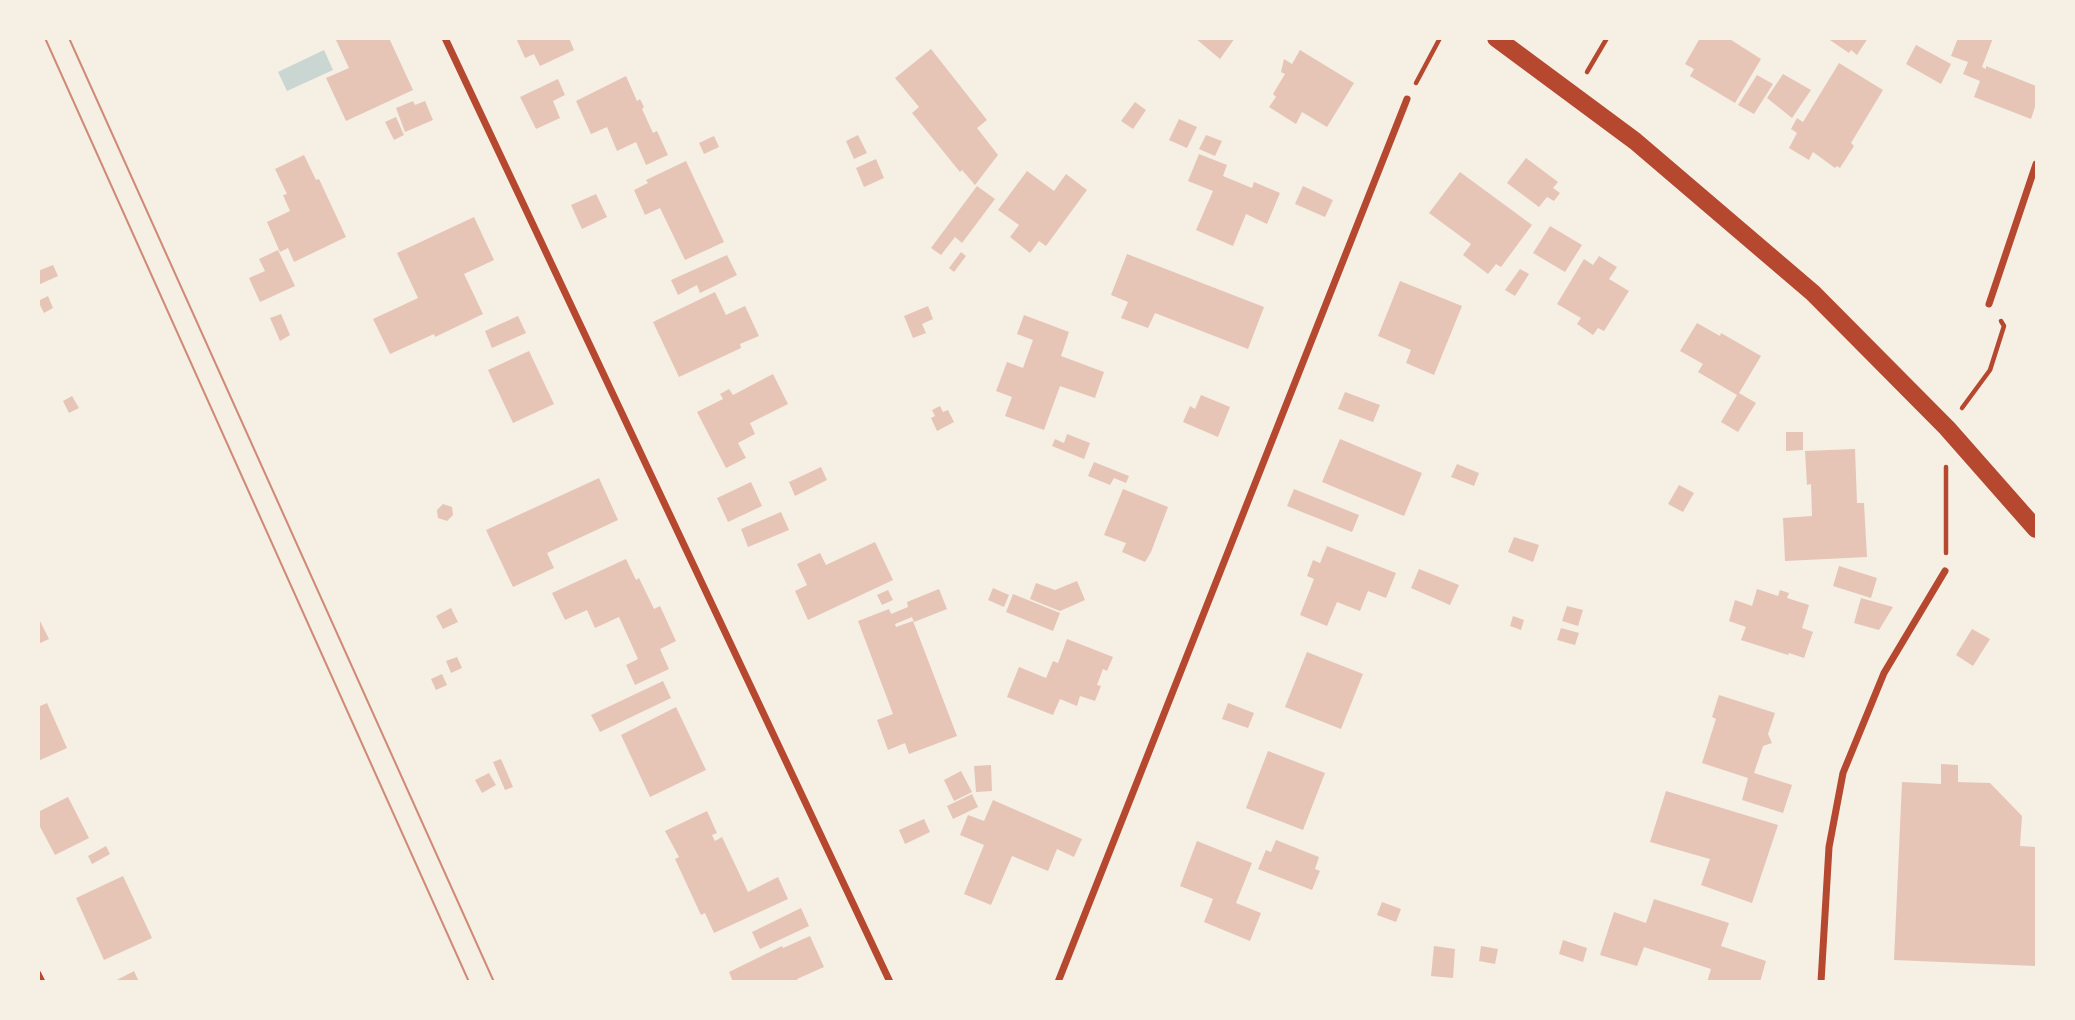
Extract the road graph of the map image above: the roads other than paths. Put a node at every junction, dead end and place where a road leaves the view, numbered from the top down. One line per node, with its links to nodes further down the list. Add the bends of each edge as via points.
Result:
1 (445, 38): 10 (street)
2 (1496, 38): 6 (main road, via 1635,141 1813,293 1947,428)
3 (1407, 99): 11 (street)
4 (2036, 164): 5 (street)
5 (1989, 304)
6 (2036, 529)
7 (1945, 571): 12 (street, via 1884,673 1843,773 1829,847)
8 (38, 974): 9 (street)
9 (42, 982)
10 (890, 982)
11 (1058, 982)
12 (1821, 982)

